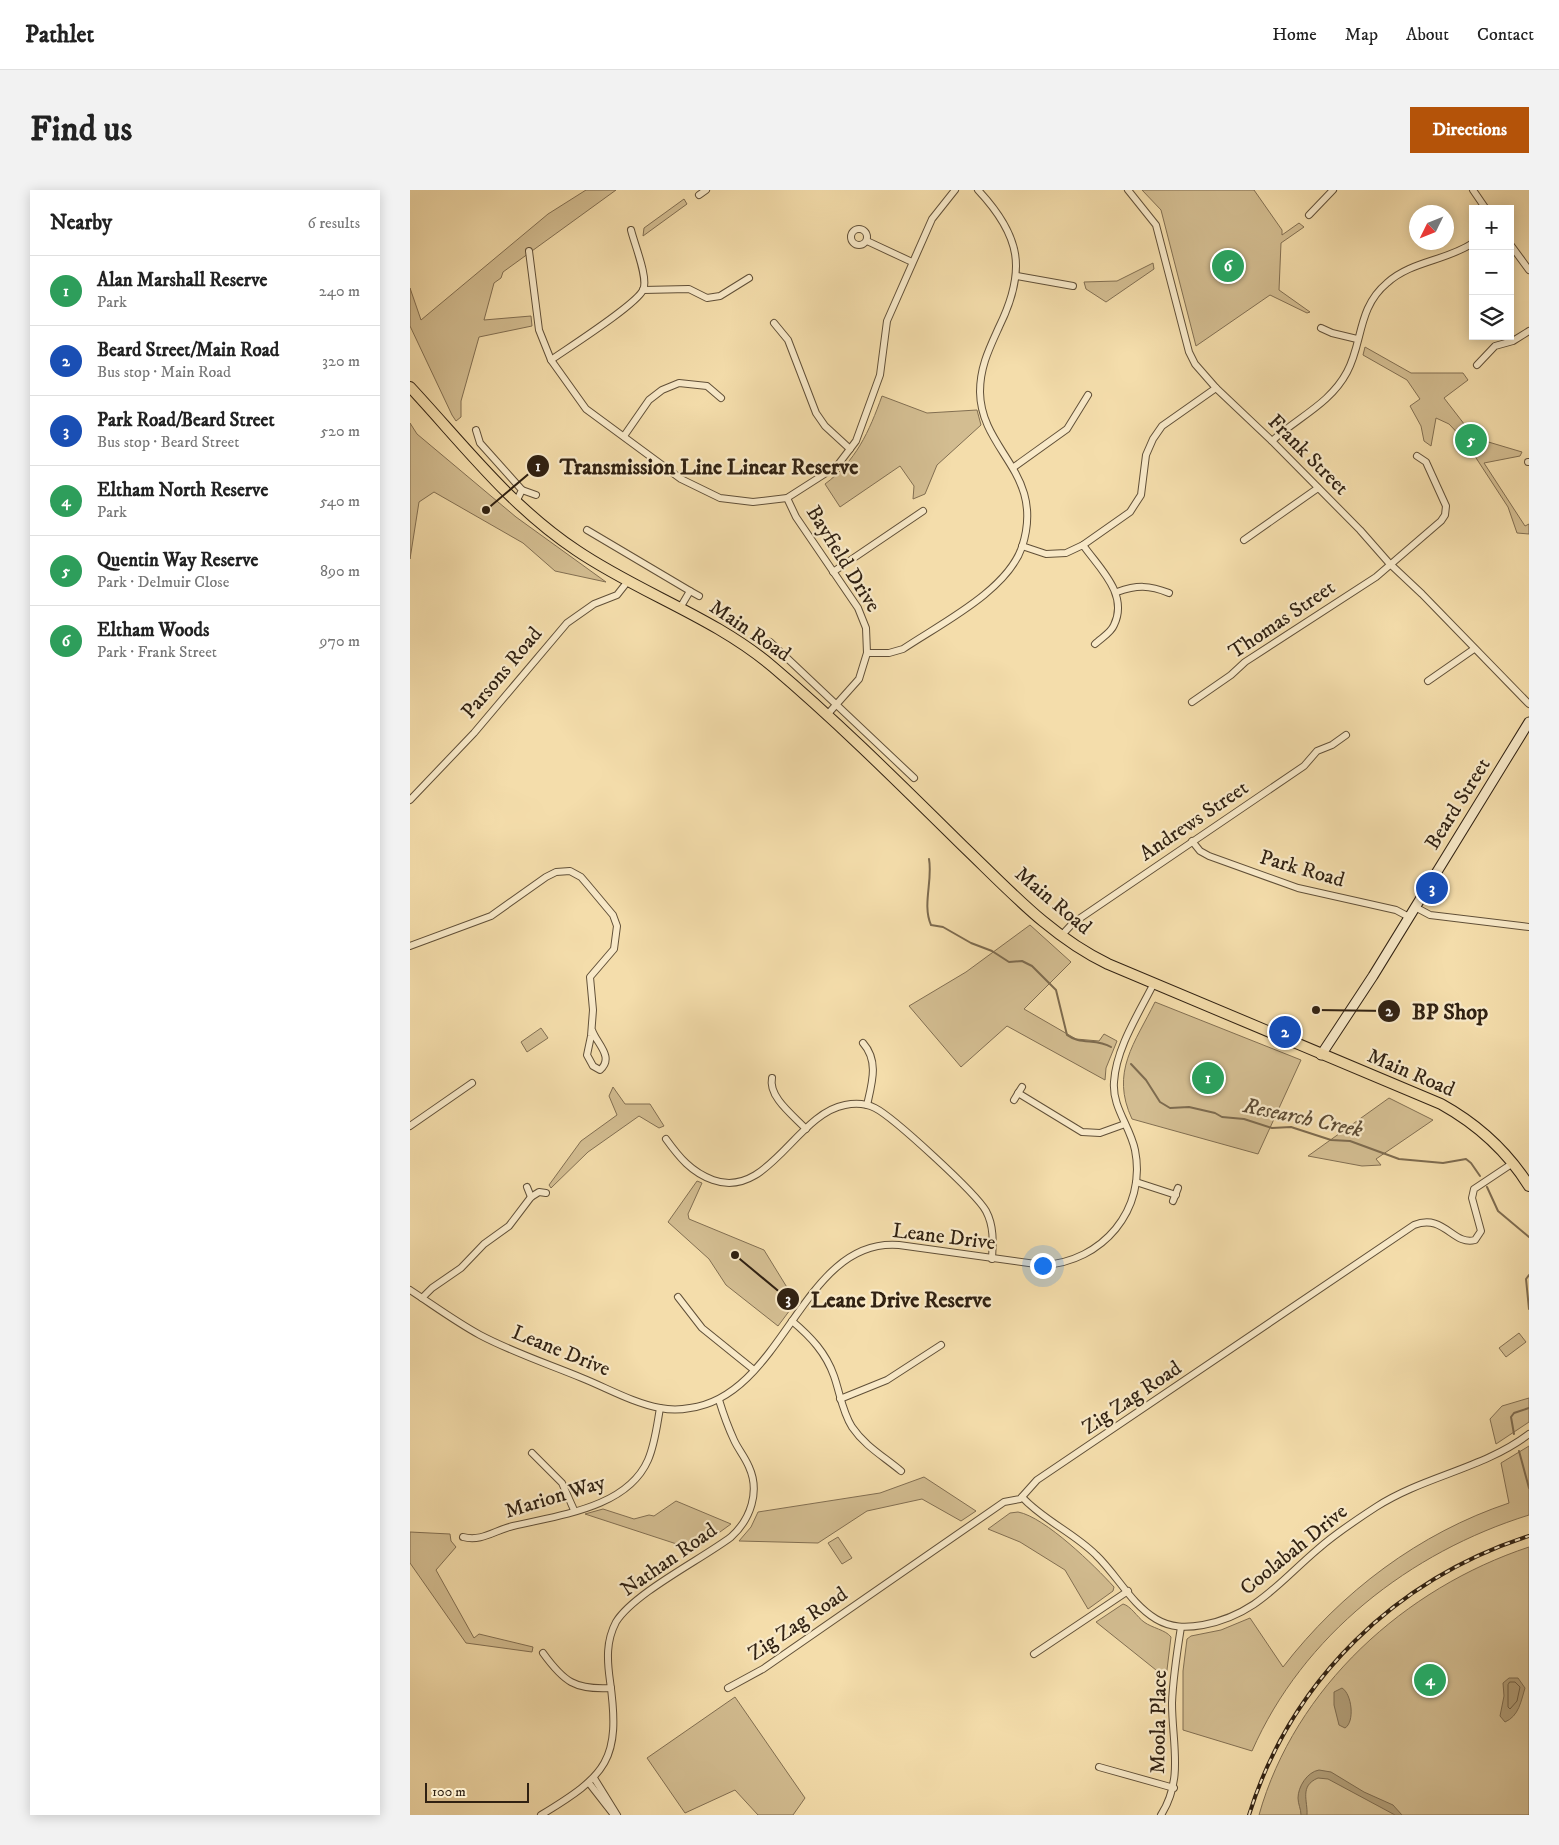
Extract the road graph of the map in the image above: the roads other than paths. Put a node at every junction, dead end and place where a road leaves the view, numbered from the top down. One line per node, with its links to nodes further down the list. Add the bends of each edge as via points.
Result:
1 (706, 190): 7 (street)
2 (955, 190): 15 (street, via 932,219)
3 (978, 190): 17 (street, via 998,212 1012,239)
4 (1128, 190): 28 (street, Frank Street, via 1156,225 1189,352)
5 (1333, 190): 9 (street)
6 (1473, 190): 8 (street)
7 (699, 195)
8 (1483, 205)
9 (1309, 214)
10 (631, 230): 20 (street, via 645,280)
11 (867, 241): 15 (street)
12 (1469, 245): 24 (street, via 1420,264 1387,283 1372,301)
13 (1514, 249): 16 (street)
14 (529, 251): 25 (street, via 539,330)
15 (912, 262): 34 (street, via 887,321 880,375 863,426)
16 (1529, 270)
17 (1017, 276): 19 (street); 36 (street, via 1011,303 986,352 980,393 992,434)
18 (749, 278): 20 (street, via 720,296 708,298 689,289)
19 (1073, 286)
20 (643, 290): 25 (street, via 630,304)
21 (774, 323): 34 (street, via 788,340 816,413)
22 (1321, 328): 24 (street)
23 (1529, 331): 26 (street, via 1495,346)
24 (1357, 338): 33 (street, via 1350,364 1336,390)
25 (551, 360): 32 (street, via 586,409)
26 (1477, 366)
27 (410, 386): 41 (main road, Main Road)
28 (1216, 388): 33 (street, Frank Street); 45 (street, via 1162,426 1146,455 1141,494 1130,512)
29 (1088, 395): 36 (street, via 1067,429)
30 (721, 398): 32 (street, via 707,386 679,384 662,390 649,400)
31 (476, 430): 38 (street, via 480,443)
32 (624, 436): 40 (street, via 681,479 720,498 754,502)
33 (1272, 441): 37 (street, Frank Street)
34 (850, 449): 40 (street, via 837,466)
35 (1417, 456): 47 (street, Thomas Street, via 1426,462 1446,506 1445,515)
36 (1014, 467): 46 (street, via 1026,497 1028,515)
37 (1318, 488): 44 (street); 47 (street, Frank Street)
38 (522, 490): 39 (street); 41 (street)
39 (536, 495)
40 (787, 498): 48 (street, Bayfield Drive)
41 (516, 502): 49 (main road, Main Road, via 561,540)
42 (923, 511): 48 (street)
43 (587, 530): 50 (street, Main Road)
44 (1244, 540)
45 (1083, 545): 46 (street, via 1066,553 1046,554); 51 (street)
46 (1022, 546): 58 (street, via 1009,572 983,596 903,649)
47 (1389, 564): 57 (street, Frank Street); 60 (street, Thomas Street, via 1376,577 1245,662)
48 (833, 572): 58 (street, Bayfield Drive, via 858,608 866,628)
49 (628, 581): 54 (main road, Main Road); 67 (street, Parsons Road, via 620,593 582,611 562,628 474,733)
50 (690, 591): 53 (street, Main Road); 54 (street, Main Road)
51 (1117, 592): 52 (street, via 1136,586 1152,586); 56 (street, via 1115,624)
52 (1169, 593)
53 (699, 596)
54 (680, 608): 63 (main road, Main Road, via 757,654)
55 (770, 642): 62 (street, Main Road)
56 (1094, 644)
57 (1474, 649): 59 (street); 61 (street, Frank Street)
58 (867, 653): 62 (street, Bayfield Drive, via 859,679)
59 (1428, 681)
60 (1192, 702)
61 (1529, 704)
62 (837, 705): 63 (street, Bayfield Drive); 66 (street, Main Road)
63 (826, 716): 72 (main road, Main Road)
64 (1529, 722): 69 (street, Beard Street)
65 (1346, 734): 68 (street, Andrews Street, via 1317,751 1304,766)
66 (914, 778)
67 (410, 800)
68 (1192, 842): 70 (street, Park Road, via 1208,856 1298,888 1396,910); 72 (street, Andrews Street, via 1073,923)
69 (1415, 907): 70 (street, Beard Street); 71 (street, via 1430,915)
70 (1409, 917): 77 (street, Beard Street)
71 (1529, 927)
72 (1061, 936): 74 (main road, Main Road, via 1096,958)
73 (410, 946): 75 (street, via 491,916 546,877 570,871 581,877 613,915 618,931 614,949 590,978)
74 (1154, 984): 77 (main road, Main Road); 82 (street, Leane Drive, via 1115,1071 1115,1100)
75 (592, 1030): 75 (street, via 605,1053 600,1070 593,1066 587,1055)
76 (863, 1043): 81 (street, via 870,1053 873,1068)
77 (1321, 1055): 86 (main road, Main Road, via 1451,1109 1481,1131)
78 (772, 1078): 84 (street, via 777,1097)
79 (472, 1083): 83 (street)
80 (1014, 1100): 82 (street, via 1020,1090 1082,1132 1100,1133)
81 (867, 1105): 84 (street, via 836,1107); 93 (street, via 893,1120 982,1204 992,1227)
82 (1125, 1124): 87 (street, Leane Drive, via 1135,1151)
83 (410, 1126)
84 (806, 1129): 85 (street, via 756,1174 734,1184 717,1182 694,1171)
85 (666, 1139)
86 (1513, 1163): 88 (main road, Main Road); 106 (street, Zig Zag Road, via 1474,1189 1472,1198 1481,1231 1475,1240 1462,1239 1434,1222 1414,1225 1037,1480)
87 (1136, 1182): 91 (street); 93 (street, Leane Drive, via 1132,1202 1122,1222 1087,1254 1068,1262 1043,1265)
88 (1529, 1186)
89 (527, 1187): 92 (street)
90 (546, 1193): 92 (street, via 536,1193)
91 (1176, 1195)
92 (531, 1197): 96 (street, via 509,1226)
93 (992, 1259): 97 (street, Leane Drive, via 892,1244 865,1248 838,1265)
94 (410, 1290): 96 (street, Leane Drive)
95 (678, 1297): 99 (street, via 702,1328)
96 (422, 1298): 102 (street, Leane Drive, via 494,1342)
97 (792, 1321): 99 (street, Leane Drive); 100 (street, via 824,1354)
98 (941, 1345): 100 (street, via 887,1380)
99 (754, 1370): 101 (street, Leane Drive)
100 (840, 1399): 105 (street, via 860,1438)
101 (719, 1400): 102 (street, Leane Drive, via 689,1408); 113 (street, Nathan Road, via 730,1432 751,1472 754,1490 750,1510 742,1526 731,1537 645,1594 623,1613 608,1643)
102 (660, 1408): 107 (street, Marion Way, via 650,1454 635,1480 613,1497)
103 (1529, 1434): 110 (street, Coolabah Drive, via 1486,1459 1382,1503 1325,1543 1272,1592 1248,1609 1217,1622)
104 (532, 1453): 107 (street, via 562,1483)
105 (901, 1471)
106 (1022, 1497): 109 (street, Coolabah Drive, via 1085,1544); 114 (street, Zig Zag Road, via 1004,1502 763,1669)
107 (574, 1510): 108 (street, Marion Way, via 509,1527 479,1539)
108 (463, 1538)
109 (1128, 1591): 110 (street, Coolabah Drive, via 1152,1616 1168,1625); 112 (street)
110 (1181, 1627): 117 (street, Moola Place, via 1172,1702 1177,1765)
111 (543, 1653): 113 (street, via 557,1672 571,1683 589,1688)
112 (1034, 1654)
113 (611, 1688): 116 (street, Nathan Road, via 613,1737 604,1762)
114 (728, 1688)
115 (1099, 1767): 117 (street)
116 (592, 1780): 118 (street); 119 (street)
117 (1174, 1788): 120 (street, Moola Place)
118 (541, 1815)
119 (616, 1815)
120 (1162, 1815)

